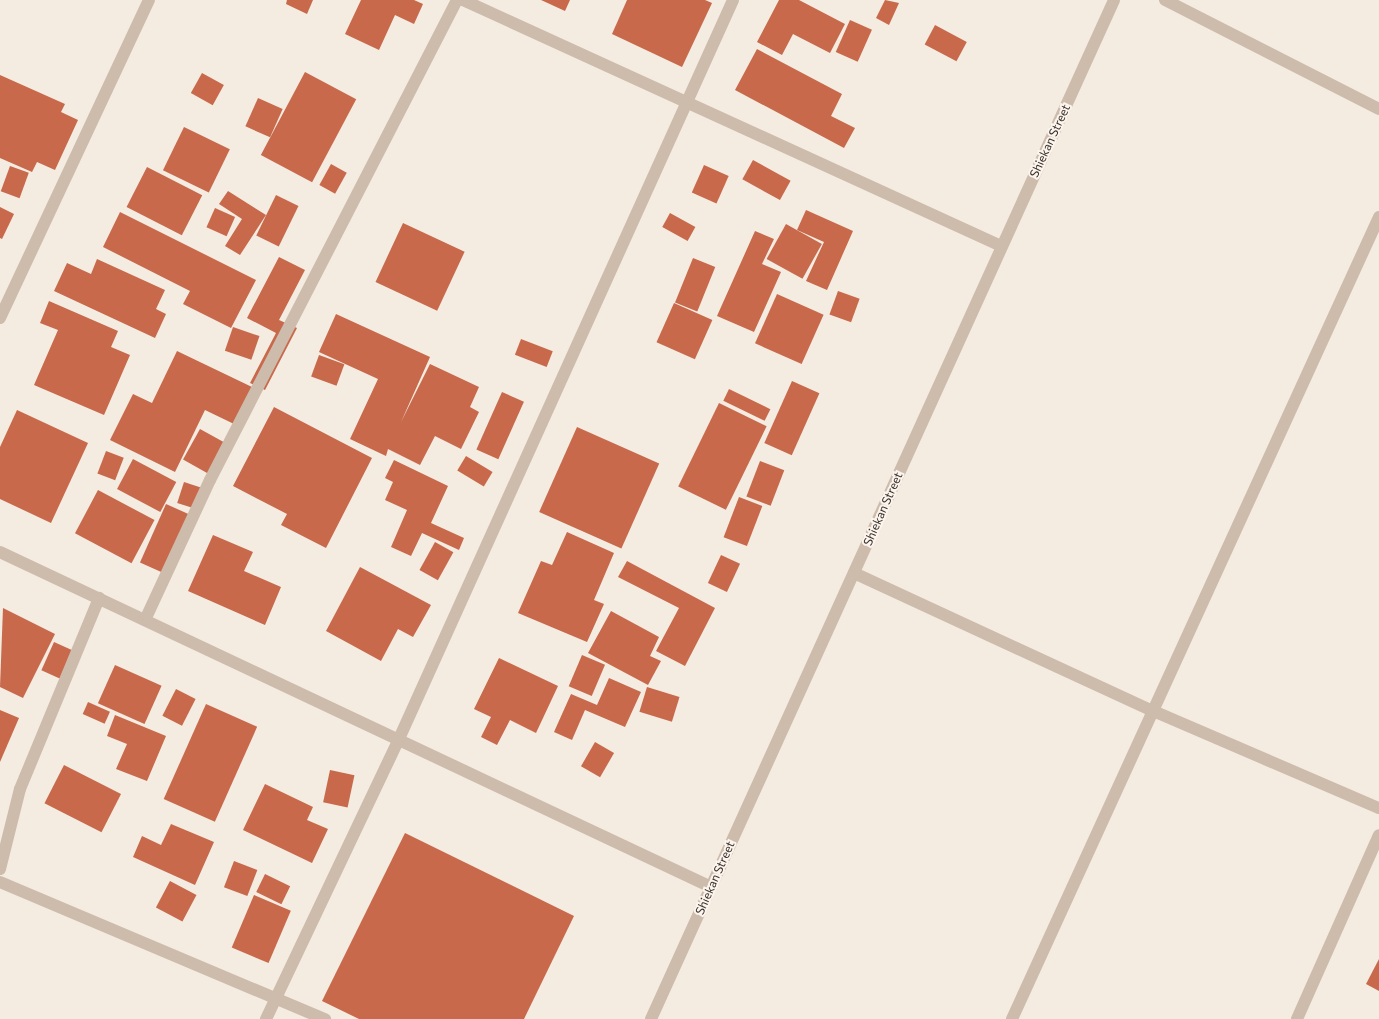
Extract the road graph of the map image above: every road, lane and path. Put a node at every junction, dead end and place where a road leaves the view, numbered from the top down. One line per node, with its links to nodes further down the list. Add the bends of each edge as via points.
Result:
1 (149, 0): 11 (street)
2 (458, 0): 15 (street, via 210,480)
3 (463, 0): 7 (street)
4 (732, 0): 7 (street)
5 (1114, 0): 10 (street, Shiekan Street)
6 (1166, 0): 8 (street)
7 (686, 101): 10 (street); 17 (street)
8 (1379, 109)
9 (1379, 217): 16 (street)
10 (1001, 246): 13 (street, Shiekan Street)
11 (0, 318)
12 (0, 552): 14 (street)
13 (854, 573): 16 (street); 22 (street, Shiekan Street)
14 (99, 598): 15 (street); 20 (street, via 20,789)
15 (146, 620): 17 (street)
16 (1151, 710): 18 (street); 27 (street)
17 (398, 741): 22 (street); 23 (street)
18 (1379, 808)
19 (1379, 835): 28 (street)
20 (0, 869)
21 (0, 882): 23 (street)
22 (711, 887): 26 (street, Shiekan Street)
23 (276, 996): 24 (street); 25 (street)
24 (266, 1019)
25 (325, 1019)
26 (652, 1019)
27 (1012, 1019)
28 (1297, 1019)

